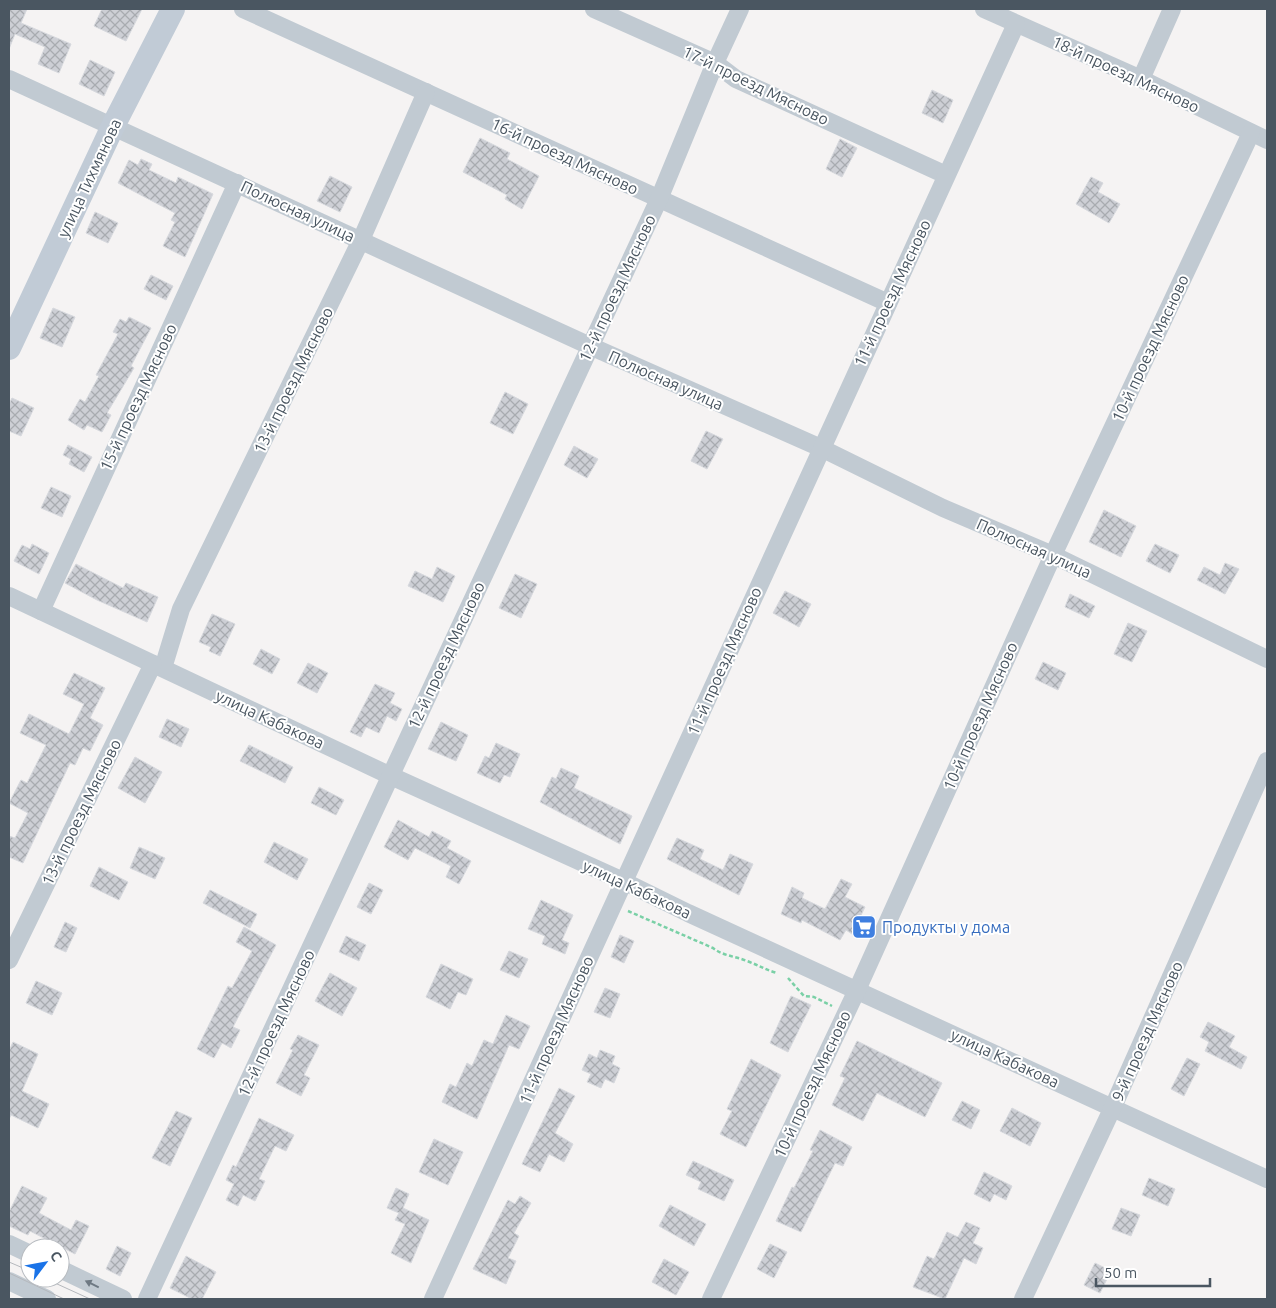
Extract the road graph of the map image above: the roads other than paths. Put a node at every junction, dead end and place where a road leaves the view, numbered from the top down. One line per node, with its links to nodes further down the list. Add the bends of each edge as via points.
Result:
1 (173, 9): 12 (street, улица Тихмянова)
2 (243, 9): 11 (street, 16-й проезд Мясново)
3 (594, 9): 8 (street, 17-й проезд Мясново)
4 (740, 9): 8 (street, 12-й проезд Мясново)
5 (984, 9): 7 (street, 18-й проезд Мясново)
6 (1172, 9): 10 (street)
7 (1016, 24): 10 (street, 18-й проезд Мясново); 14 (street, 11-й проезд Мясново)
8 (715, 63): 14 (street, 17-й проезд Мясново, via 736,79); 16 (street, 12-й проезд Мясново)
9 (9, 79): 12 (street, Полюсная улица)
10 (1141, 79): 13 (street, 18-й проезд Мясново)
11 (426, 92): 16 (street, 16-й проезд Мясново); 17 (street, 13-й проезд Мясново)
12 (113, 126): 15 (street, Полюсная улица); 20 (street, улица Тихмянова)
13 (1259, 137): 22 (street, 10-й проезд Мясново)
14 (946, 175): 18 (street, 11-й проезд Мясново)
15 (237, 183): 17 (street, Полюсная улица); 24 (street, 15-й проезд Мясново)
16 (659, 199): 18 (street, 16-й проезд Мясново); 19 (street, 12-й проезд Мясново)
17 (361, 240): 19 (street, Полюсная улица); 26 (street, 13-й проезд Мясново, via 181,609)
18 (888, 304): 21 (street, 11-й проезд Мясново)
19 (590, 346): 21 (street, Полюсная улица); 28 (street, 12-й проезд Мясново)
20 (9, 348)
21 (821, 448): 22 (street, Полюсная улица, via 943,508); 29 (street, 11-й проезд Мясново)
22 (1053, 555): 25 (street, Полюсная улица); 31 (street, 10-й проезд Мясново)
23 (9, 596): 24 (street, улица Кабакова)
24 (41, 611): 26 (street, улица Кабакова)
25 (1267, 659)
26 (158, 666): 28 (street, улица Кабакова); 30 (street, 13-й проезд Мясново)
27 (1267, 761): 32 (street, 9-й проезд Мясново)
28 (391, 776): 29 (street, улица Кабакова); 38 (street, 12-й проезд Мясново)
29 (624, 881): 31 (street, улица Кабакова); 39 (street, 11-й проезд Мясново)
30 (9, 960)
31 (856, 990): 32 (street, улица Кабакова); 40 (street, 10-й проезд Мясново)
32 (1113, 1107): 33 (street, улица Кабакова); 41 (street, 9-й проезд Мясново)
33 (1267, 1179)
34 (70, 1274): 37 (street, one-way to 34)
35 (9, 1281): 36 (street)
36 (47, 1299)
37 (123, 1299)
38 (147, 1299)
39 (434, 1299)
40 (711, 1299)
41 (1023, 1299)

